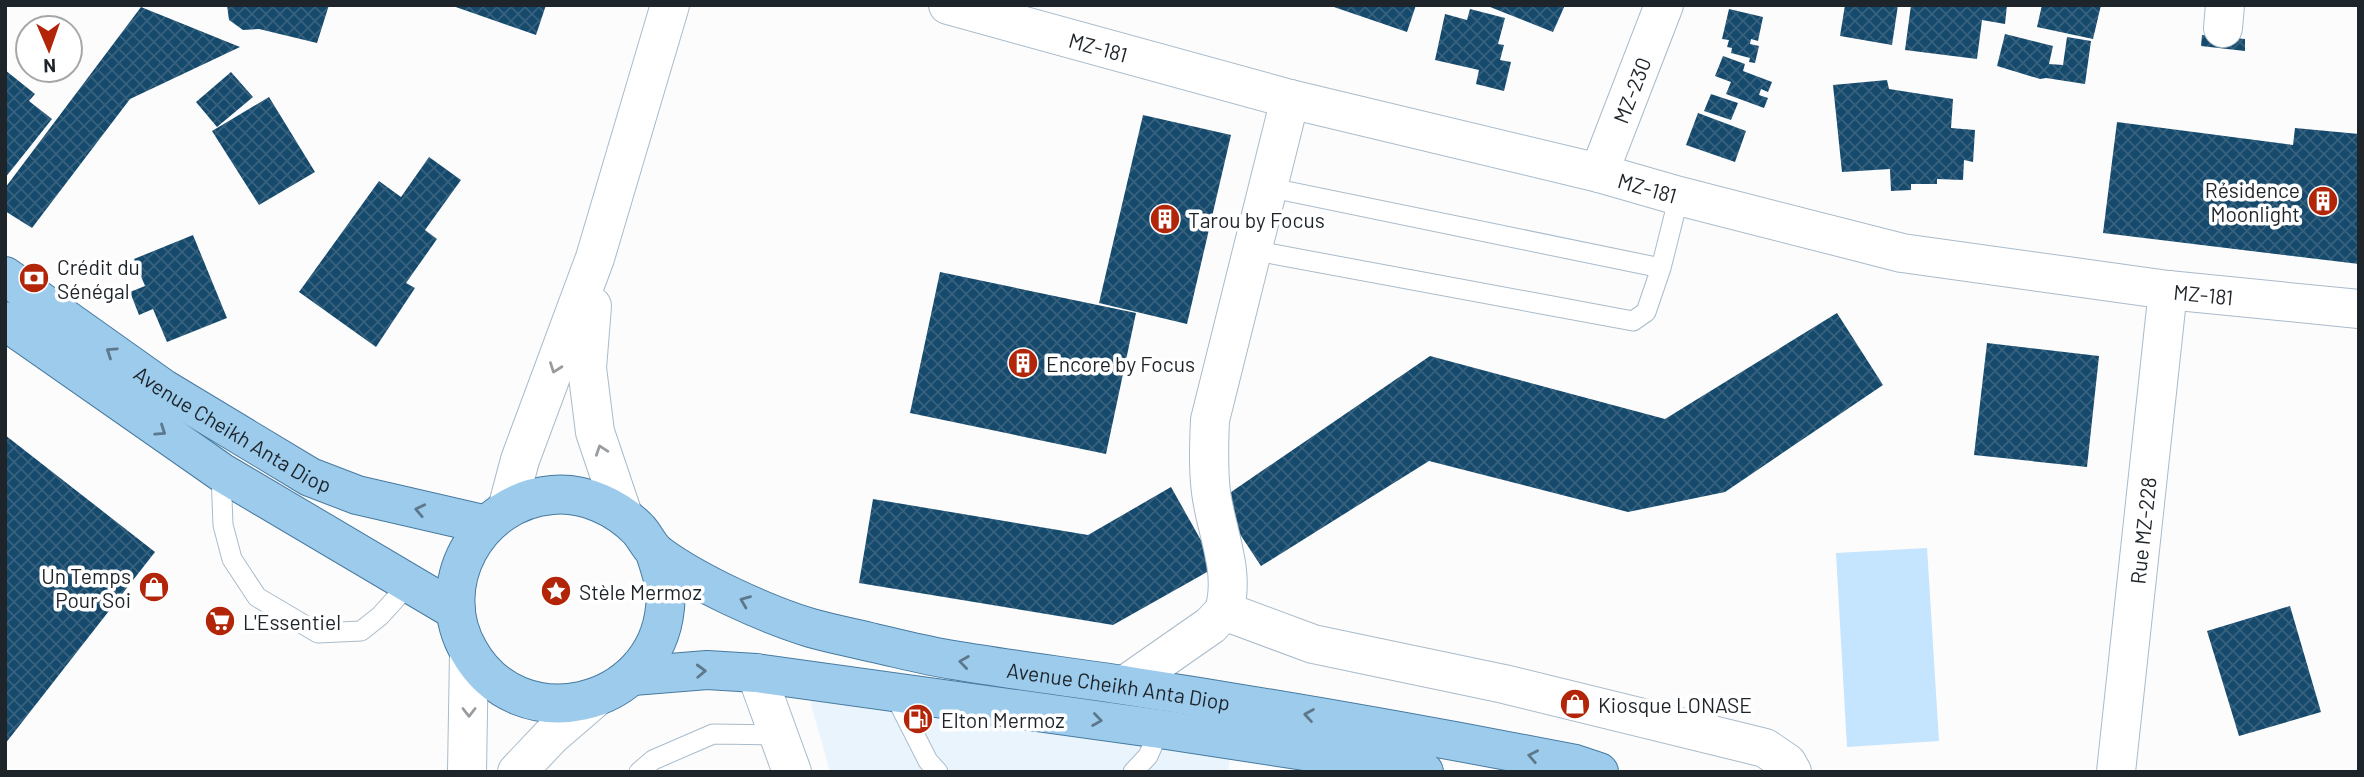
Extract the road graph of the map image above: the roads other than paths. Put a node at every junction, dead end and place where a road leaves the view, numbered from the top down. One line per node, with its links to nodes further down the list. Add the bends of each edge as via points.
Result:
1 (670, 5): 9 (street)
2 (948, 5): 4 (street, MZ-181)
3 (1664, 5): 5 (street, MZ-230)
4 (1290, 99): 5 (street, MZ-181); 6 (street)
5 (1599, 173): 7 (street, MZ-181)
6 (1267, 187): 8 (street); 10 (lane)
7 (1679, 196): 10 (lane); 12 (street, MZ-181, via 1902,253)
8 (1251, 250): 10 (lane, via 1633,321 1646,312); 21 (street, via 1208,453 1211,493 1229,579)
9 (595, 258): 16 (street, one-way to 9, via 595,432 587,368); 17 (street, one-way to 17)
10 (1661, 268)
11 (5, 276): 17 (main road, Avenue Cheikh Anta Diop, one-way to 11, via 357,495 310,477 164,389)
12 (2168, 290): 13 (street, MZ-181); 39 (street, Rue MZ-228)
13 (2359, 309)
14 (5, 321): 15 (main road, Avenue Cheikh Anta Diop, one-way to 15)
15 (221, 472): 19 (main road, Avenue Cheikh Anta Diop); 19 (lane, via 223,525 232,559 257,597 267,603 318,633 361,631)
16 (623, 515): 17 (main road, via 578,496 553,495 529,499); 18 (main road)
17 (497, 517): 20 (main road, via 472,543 461,564 455,587)
18 (655, 553): 24 (main road, via 666,604 650,654); 25 (main road, Avenue Cheikh Anta Diop, one-way to 18, via 949,660 811,628 724,593)
19 (409, 584): 20 (main road, Avenue Cheikh Anta Diop)
20 (456, 611): 22 (main road)
21 (1224, 611): 25 (street); 38 (street, via 1313,644 1504,684 1765,748)
22 (469, 653): 27 (main road, via 487,675 511,692 538,702 567,704); 31 (street, one-way to 31)
23 (756, 673): 24 (main road, Avenue Cheikh Anta Diop, one-way to 23, via 707,670); 26 (main road, Avenue Cheikh Anta Diop); 29 (street)
24 (633, 676): 27 (main road)
25 (1125, 685): 37 (main road, Avenue Cheikh Anta Diop, one-way to 25, via 1392,729)
26 (893, 691): 28 (main road, Avenue Cheikh Anta Diop, one-way to 28); 35 (lane)
27 (596, 698): 32 (street)
28 (1160, 729): 30 (main road, Avenue Cheikh Anta Diop); 36 (lane, via 1148,756)
29 (780, 735): 33 (lane, via 713,734 653,760); 34 (street)
30 (1406, 770)
31 (467, 772)
32 (517, 772)
33 (639, 772)
34 (792, 772)
35 (938, 772)
36 (1133, 772)
37 (1600, 772)
38 (1792, 772)
39 (2116, 772)

